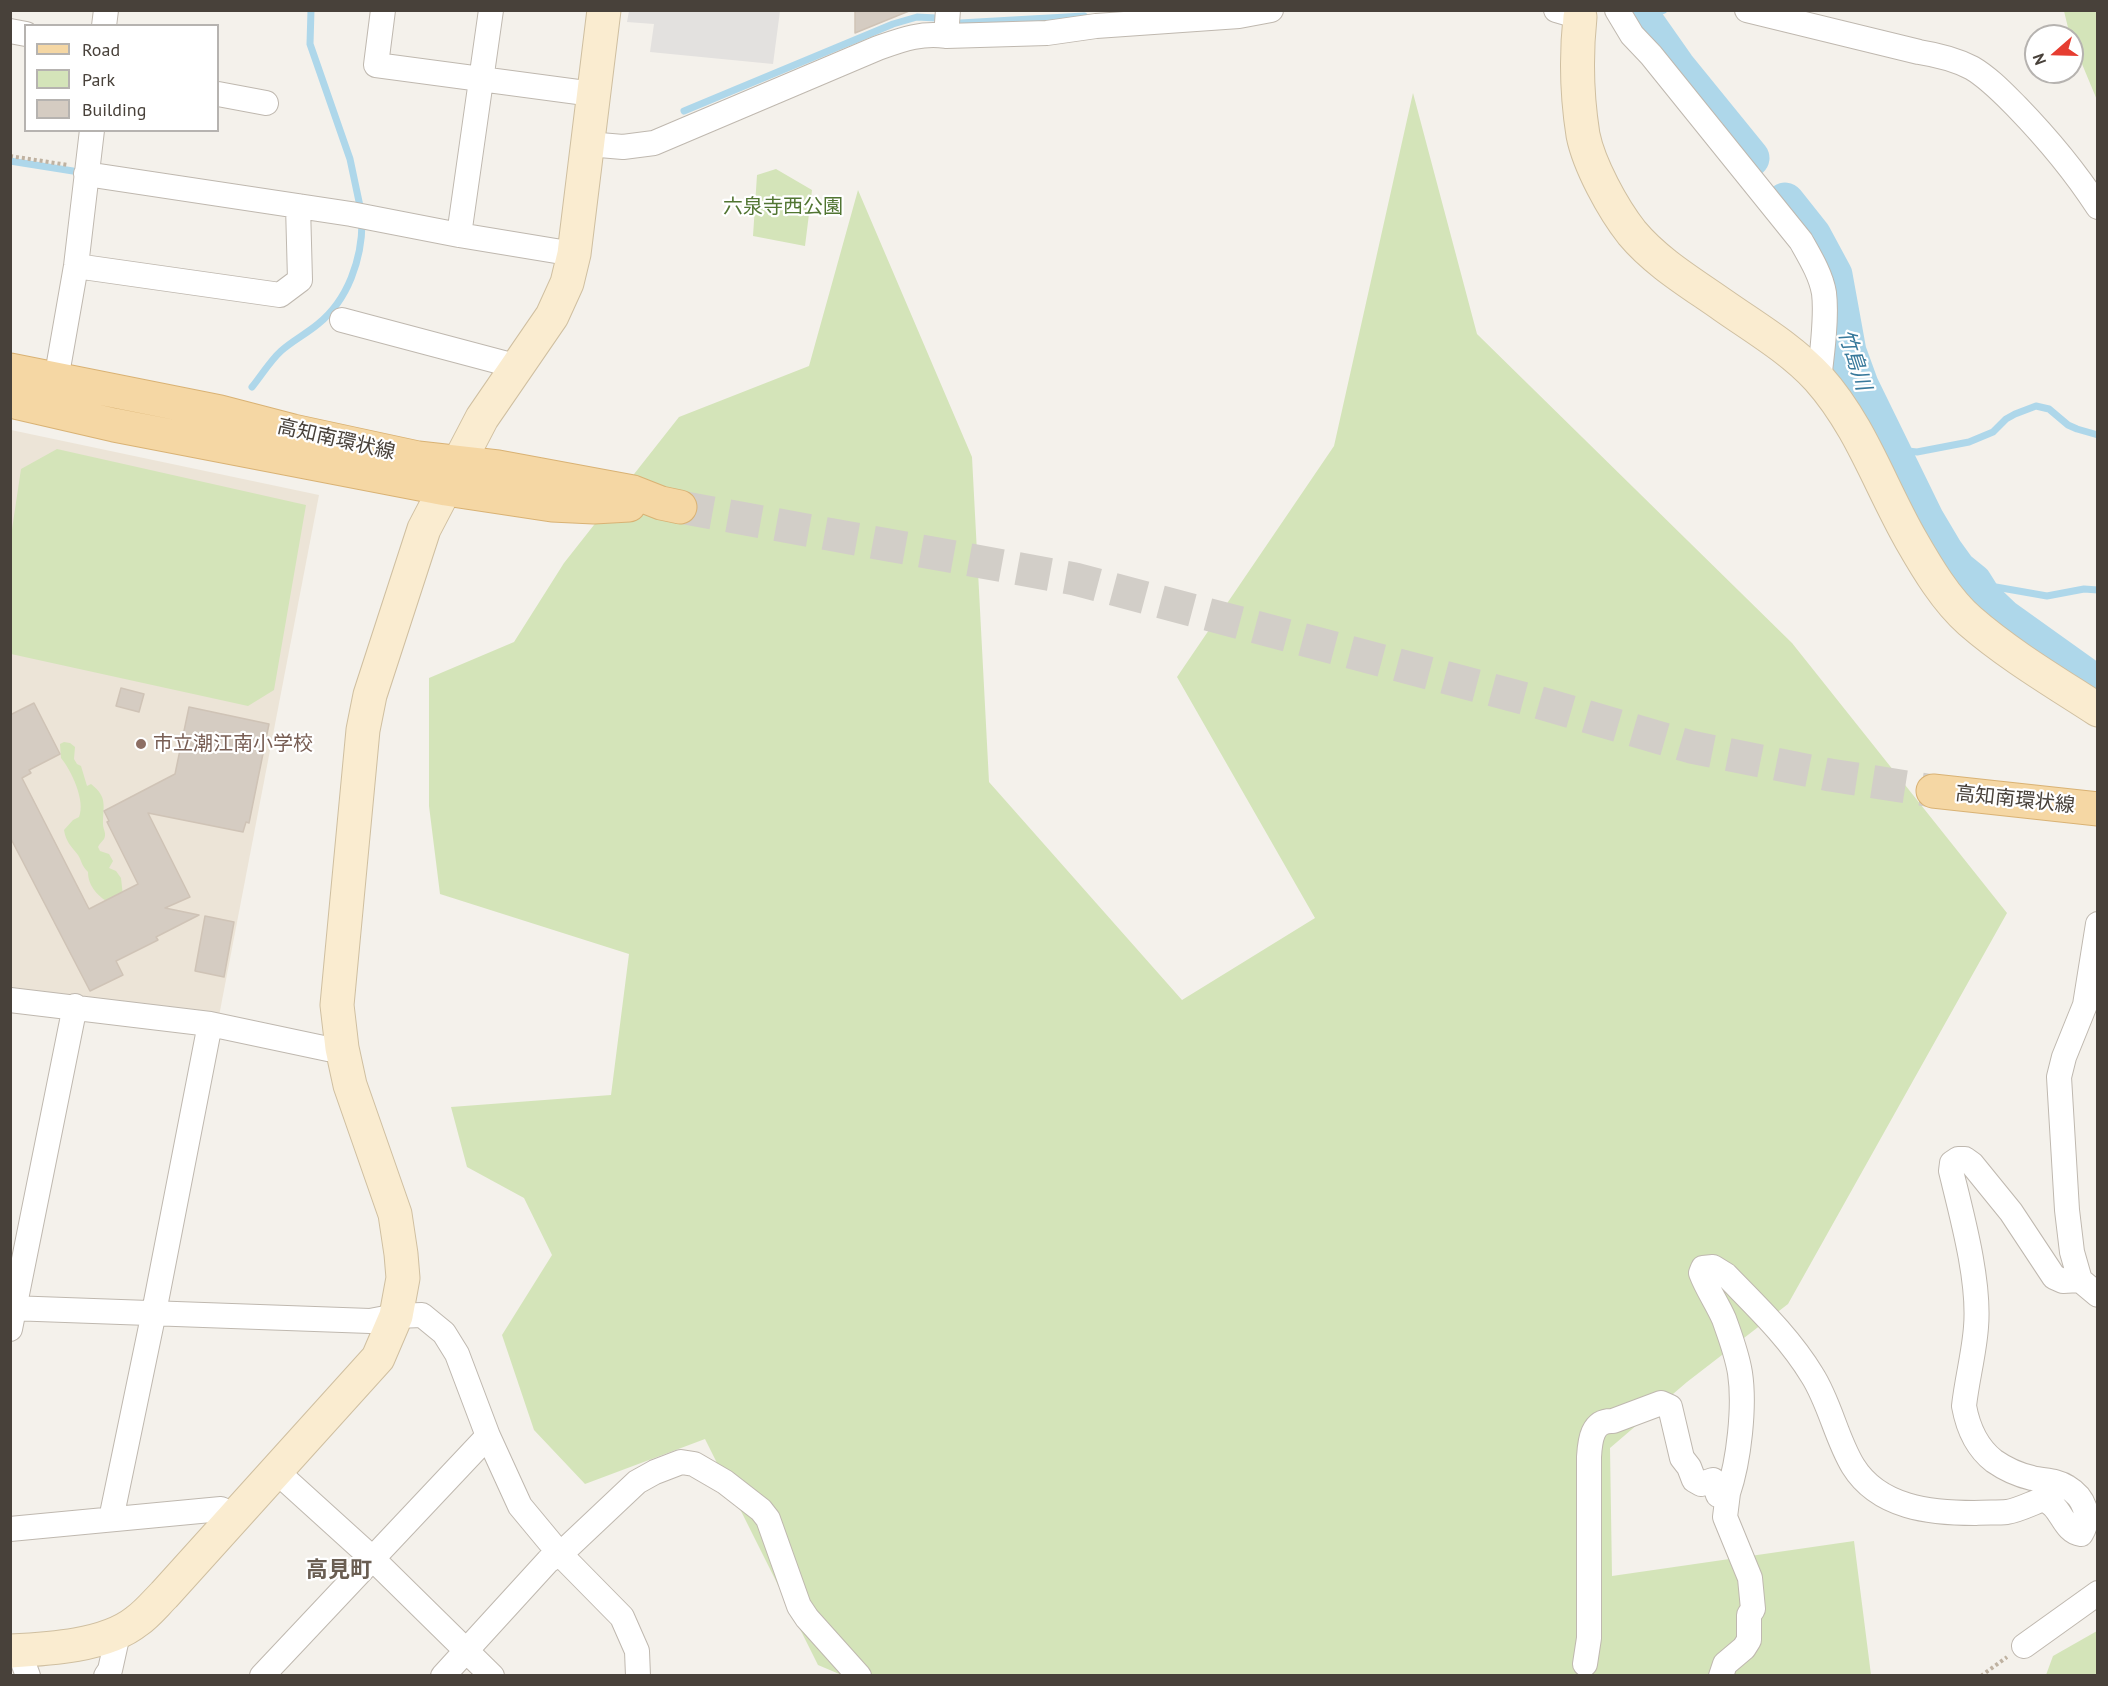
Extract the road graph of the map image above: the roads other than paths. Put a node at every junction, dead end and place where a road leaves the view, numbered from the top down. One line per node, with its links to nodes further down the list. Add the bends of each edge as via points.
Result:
1 (383, 10): 11 (street, via 376,64)
2 (491, 10): 11 (street)
3 (604, 10): 13 (street)
4 (948, 10): 10 (street)
5 (1270, 10): 9 (street, via 1239,16)
6 (1747, 10): 19 (street, via 1942,56 1973,69 1996,85 2057,150)
7 (1618, 11): 26 (street, via 1632,35 1801,241 1824,293)
8 (1572, 13): 26 (street, via 1584,138 1604,191 1632,233 1670,268 1791,352)
9 (1095, 18): 10 (street, via 1047,33)
10 (946, 36): 16 (street, via 910,37 878,48 654,143 623,147)
11 (482, 79): 13 (street); 20 (street)
12 (219, 94): 14 (street)
13 (593, 94): 16 (street)
14 (266, 103)
15 (92, 132): 17 (street)
16 (588, 144): 21 (street)
17 (86, 171): 18 (street); 22 (street)
18 (298, 206): 20 (street); 22 (street, via 300,279 280,295)
19 (2097, 207)
20 (459, 235): 21 (street)
21 (574, 254): 24 (street, via 567,283 552,316)
22 (76, 266): 27 (street)
23 (342, 320): 24 (street)
24 (519, 367): 29 (street, via 482,418)
25 (10, 370): 27 (main road, 高知南環状線)
26 (1819, 379): 31 (street, via 1846,415 1911,540 1969,620)
27 (56, 380): 29 (main road, 高知南環状線, via 220,412 418,458)
28 (10, 401): 29 (main road, 高知南環状線, via 126,427)
29 (452, 476): 30 (main road, 高知南環状線, via 498,467 633,492); 38 (street, via 424,529 368,707 337,1005)
30 (670, 505)
31 (2097, 710)
32 (1933, 791): 33 (main road, 高知南環状線)
33 (2097, 809)
34 (2097, 924): 39 (street, via 2085,1005 2060,1077 2072,1252)
35 (10, 1000): 36 (street)
36 (75, 1006): 37 (street); 41 (street)
37 (210, 1024): 38 (street, via 328,1049); 40 (street)
38 (342, 1048): 42 (street, via 350,1085 395,1214 403,1278)
39 (2089, 1287): 45 (street, via 2054,1277 2011,1212 1972,1164 1965,1159 1952,1163 1977,1305 1964,1406 1966,1418 1979,1447 1996,1462 2033,1478 2066,1485 2078,1496 2087,1516 2081,1534 2072,1530 2046,1500 2008,1512 1935,1512 1905,1505 1875,1489 1852,1464 1823,1395 1802,1359 1726,1275 1709,1266 1701,1273 1723,1317 1740,1374 1738,1446)
40 (154, 1312): 41 (street); 42 (street, via 370,1321); 47 (street)
41 (12, 1315)
42 (396, 1316): 43 (street, via 422,1315 444,1333 457,1354); 44 (street, via 378,1358)
43 (488, 1436): 49 (street, via 520,1506); 50 (street)
44 (276, 1471): 46 (street); 50 (street)
45 (1728, 1493): 56 (street, via 1718,1495 1713,1480 1701,1484 1694,1480 1682,1458 1670,1407 1665,1404 1606,1420 1593,1430 1589,1457 1589,1638); 63 (street, via 1725,1517 1750,1578 1753,1609 1749,1615 1749,1640 1725,1664)
46 (235, 1517): 47 (street, via 221,1509); 52 (street, via 137,1622)
47 (111, 1519): 48 (street)
48 (10, 1529)
49 (559, 1553): 54 (street); 61 (street, via 622,1617 637,1652); 62 (street, via 645,1476 681,1462 694,1464 761,1510 768,1519 799,1606)
50 (372, 1558): 54 (street); 58 (street)
51 (2097, 1593): 53 (street)
52 (118, 1634): 55 (street); 57 (street)
53 (2024, 1646)
54 (466, 1650): 59 (street); 60 (street)
55 (20, 1659)
56 (1585, 1664)
57 (106, 1676)
58 (262, 1676)
59 (443, 1676)
60 (492, 1676)
61 (638, 1676)
62 (859, 1676)
63 (1721, 1676)

